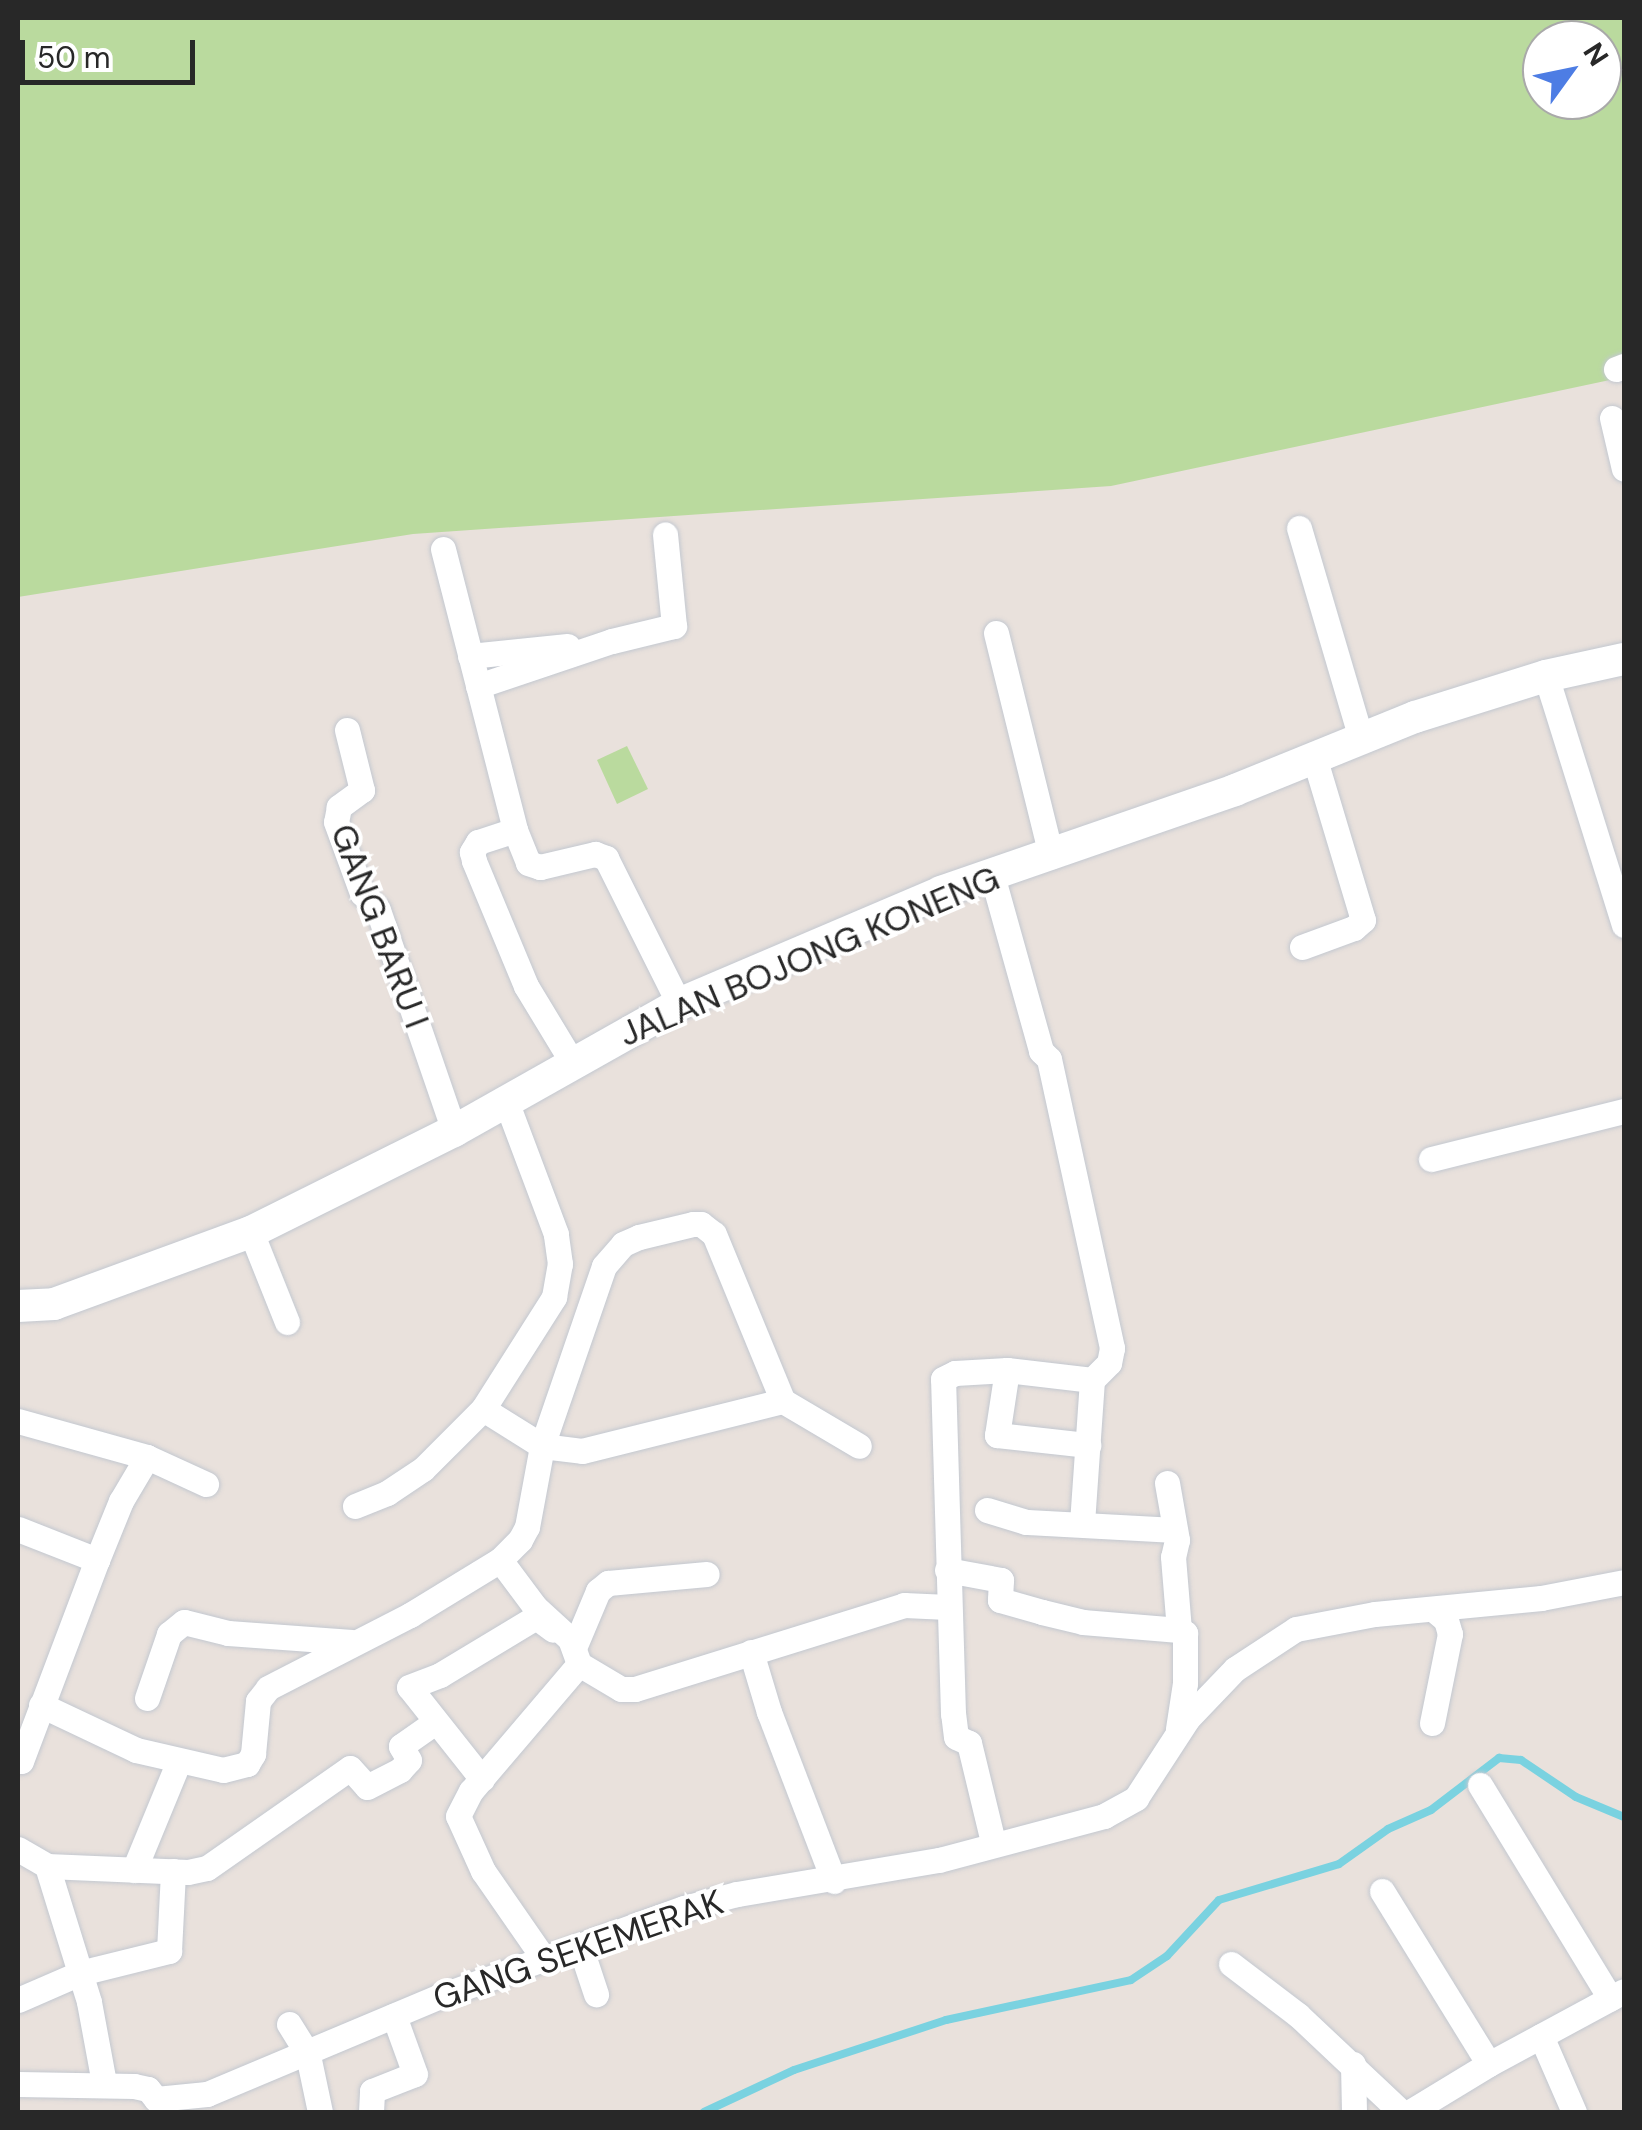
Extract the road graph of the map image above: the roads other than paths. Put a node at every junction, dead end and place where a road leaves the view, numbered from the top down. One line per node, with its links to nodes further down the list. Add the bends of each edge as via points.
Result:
1 (1612, 418): 2 (street)
2 (1624, 470)
3 (1300, 528): 13 (street)
4 (666, 534): 7 (street, via 674,626)
5 (442, 549): 8 (street)
6 (996, 633): 16 (street)
7 (612, 641): 8 (street); 11 (street)
8 (470, 656): 11 (street)
9 (1624, 659): 10 (street, JALAN BOJONG KONENG)
10 (1546, 676): 13 (street, JALAN BOJONG KONENG); 18 (street)
11 (478, 686): 15 (street)
12 (347, 730): 24 (street, GANG BARU I, via 362,790 339,808 336,822 362,893 378,910)
13 (1361, 738): 14 (street, JALAN BOJONG KONENG)
14 (1314, 757): 16 (street, JALAN BOJONG KONENG); 19 (street, via 1363,920)
15 (514, 830): 20 (street, via 528,863 540,868 595,854 606,858); 21 (street, via 478,842 472,852 536,1025)
16 (1050, 856): 17 (street, JALAN BOJONG KONENG)
17 (992, 875): 20 (street, JALAN BOJONG KONENG); 31 (street, via 1041,1051 1049,1058 1112,1348 1109,1364)
18 (1624, 924)
19 (1302, 947)
20 (680, 1004): 21 (street, JALAN BOJONG KONENG)
21 (565, 1066): 23 (street, JALAN BOJONG KONENG)
22 (1624, 1110): 25 (street)
23 (505, 1114): 24 (street, JALAN BOJONG KONENG); 26 (street); 26 (street)
24 (454, 1130): 27 (street, JALAN BOJONG KONENG)
25 (1430, 1160)
26 (539, 1188): 33 (street, via 556,1234 559,1279)
27 (251, 1232): 28 (street, JALAN BOJONG KONENG, via 54,1304); 29 (street)
28 (18, 1306)
29 (287, 1322)
30 (1007, 1370): 31 (street); 35 (street, via 997,1435); 48 (street, via 954,1373 943,1380)
31 (1092, 1380): 35 (street)
32 (784, 1401): 36 (street, via 582,1451); 36 (street, via 722,1247 708,1227 693,1224 624,1244 604,1266); 37 (street)
33 (482, 1409): 36 (street); 41 (street, via 423,1469)
34 (18, 1421): 38 (street)
35 (1088, 1445): 43 (street)
36 (542, 1446): 47 (street, via 527,1527)
37 (859, 1446)
38 (147, 1457): 40 (street); 46 (street)
39 (1167, 1482): 45 (street)
40 (206, 1484)
41 (355, 1506)
42 (988, 1510): 43 (street, via 1026,1522)
43 (1082, 1524): 45 (street)
44 (18, 1530): 46 (street)
45 (1172, 1530): 53 (street)
46 (97, 1560): 58 (street)
47 (500, 1560): 54 (street); 55 (street)
48 (947, 1570): 51 (street); 53 (street, via 1001,1580 1000,1600 1056,1616)
49 (707, 1574): 55 (street, via 608,1583 598,1591)
50 (1624, 1582): 52 (street, GANG SEKEMERAK)
51 (948, 1606): 56 (street, via 904,1605); 66 (street, via 956,1738 969,1742)
52 (1434, 1610): 60 (street, via 1450,1634); 61 (street, GANG SEKEMERAK, via 1312,1624 1275,1638 1235,1668)
53 (1178, 1630): 61 (street, via 1185,1633 1185,1684)
54 (352, 1642): 57 (street, via 184,1622 169,1634); 63 (street, via 268,1688 258,1701 247,1764 223,1770)
55 (575, 1652): 56 (street, via 612,1687 635,1688); 59 (street, via 536,1618 408,1687); 64 (street)
56 (751, 1652): 71 (street)
57 (147, 1698)
58 (41, 1705): 62 (street); 63 (street, via 136,1750)
59 (434, 1722): 64 (street); 70 (street, via 401,1746 409,1760 400,1770 367,1787 350,1768 207,1868)
60 (1432, 1723)
61 (1176, 1739): 66 (street, GANG SEKEMERAK, via 1152,1779 1118,1810)
62 (18, 1760)
63 (179, 1761): 69 (street)
64 (482, 1779): 74 (street, via 461,1808 458,1825)
65 (1480, 1785): 78 (street)
66 (994, 1842): 71 (street, GANG SEKEMERAK)
67 (18, 1848): 68 (street)
68 (47, 1866): 69 (street); 76 (street)
69 (134, 1870): 70 (street)
70 (181, 1872): 76 (street, via 169,1952)
71 (834, 1881): 73 (street, GANG SEKEMERAK, via 736,1894)
72 (1382, 1891): 85 (street)
73 (580, 1946): 74 (street, GANG SEKEMERAK); 77 (street)
74 (544, 1959): 80 (street, GANG SEKEMERAK)
75 (1231, 1964): 84 (street)
76 (80, 1973): 79 (street); 86 (street)
77 (596, 1994)
78 (1617, 1995): 82 (street)
79 (18, 2000)
80 (394, 2016): 83 (street, GANG SEKEMERAK); 91 (street, via 415,2074 372,2091)
81 (289, 2024): 83 (street)
82 (1541, 2036): 85 (street); 95 (street)
83 (308, 2054): 88 (street, GANG SEKEMERAK); 90 (street)
84 (1353, 2064): 92 (street); 93 (street)
85 (1489, 2064): 94 (street)
86 (104, 2083): 87 (street, GANG SEKEMERAK); 89 (street, GANG SEKEMERAK, via 148,2089)
87 (18, 2084)
88 (208, 2103): 89 (street, GANG SEKEMERAK)
89 (156, 2106)
90 (320, 2112)
91 (371, 2112)
92 (1354, 2112)
93 (1401, 2112)
94 (1410, 2112)
95 (1574, 2112)

